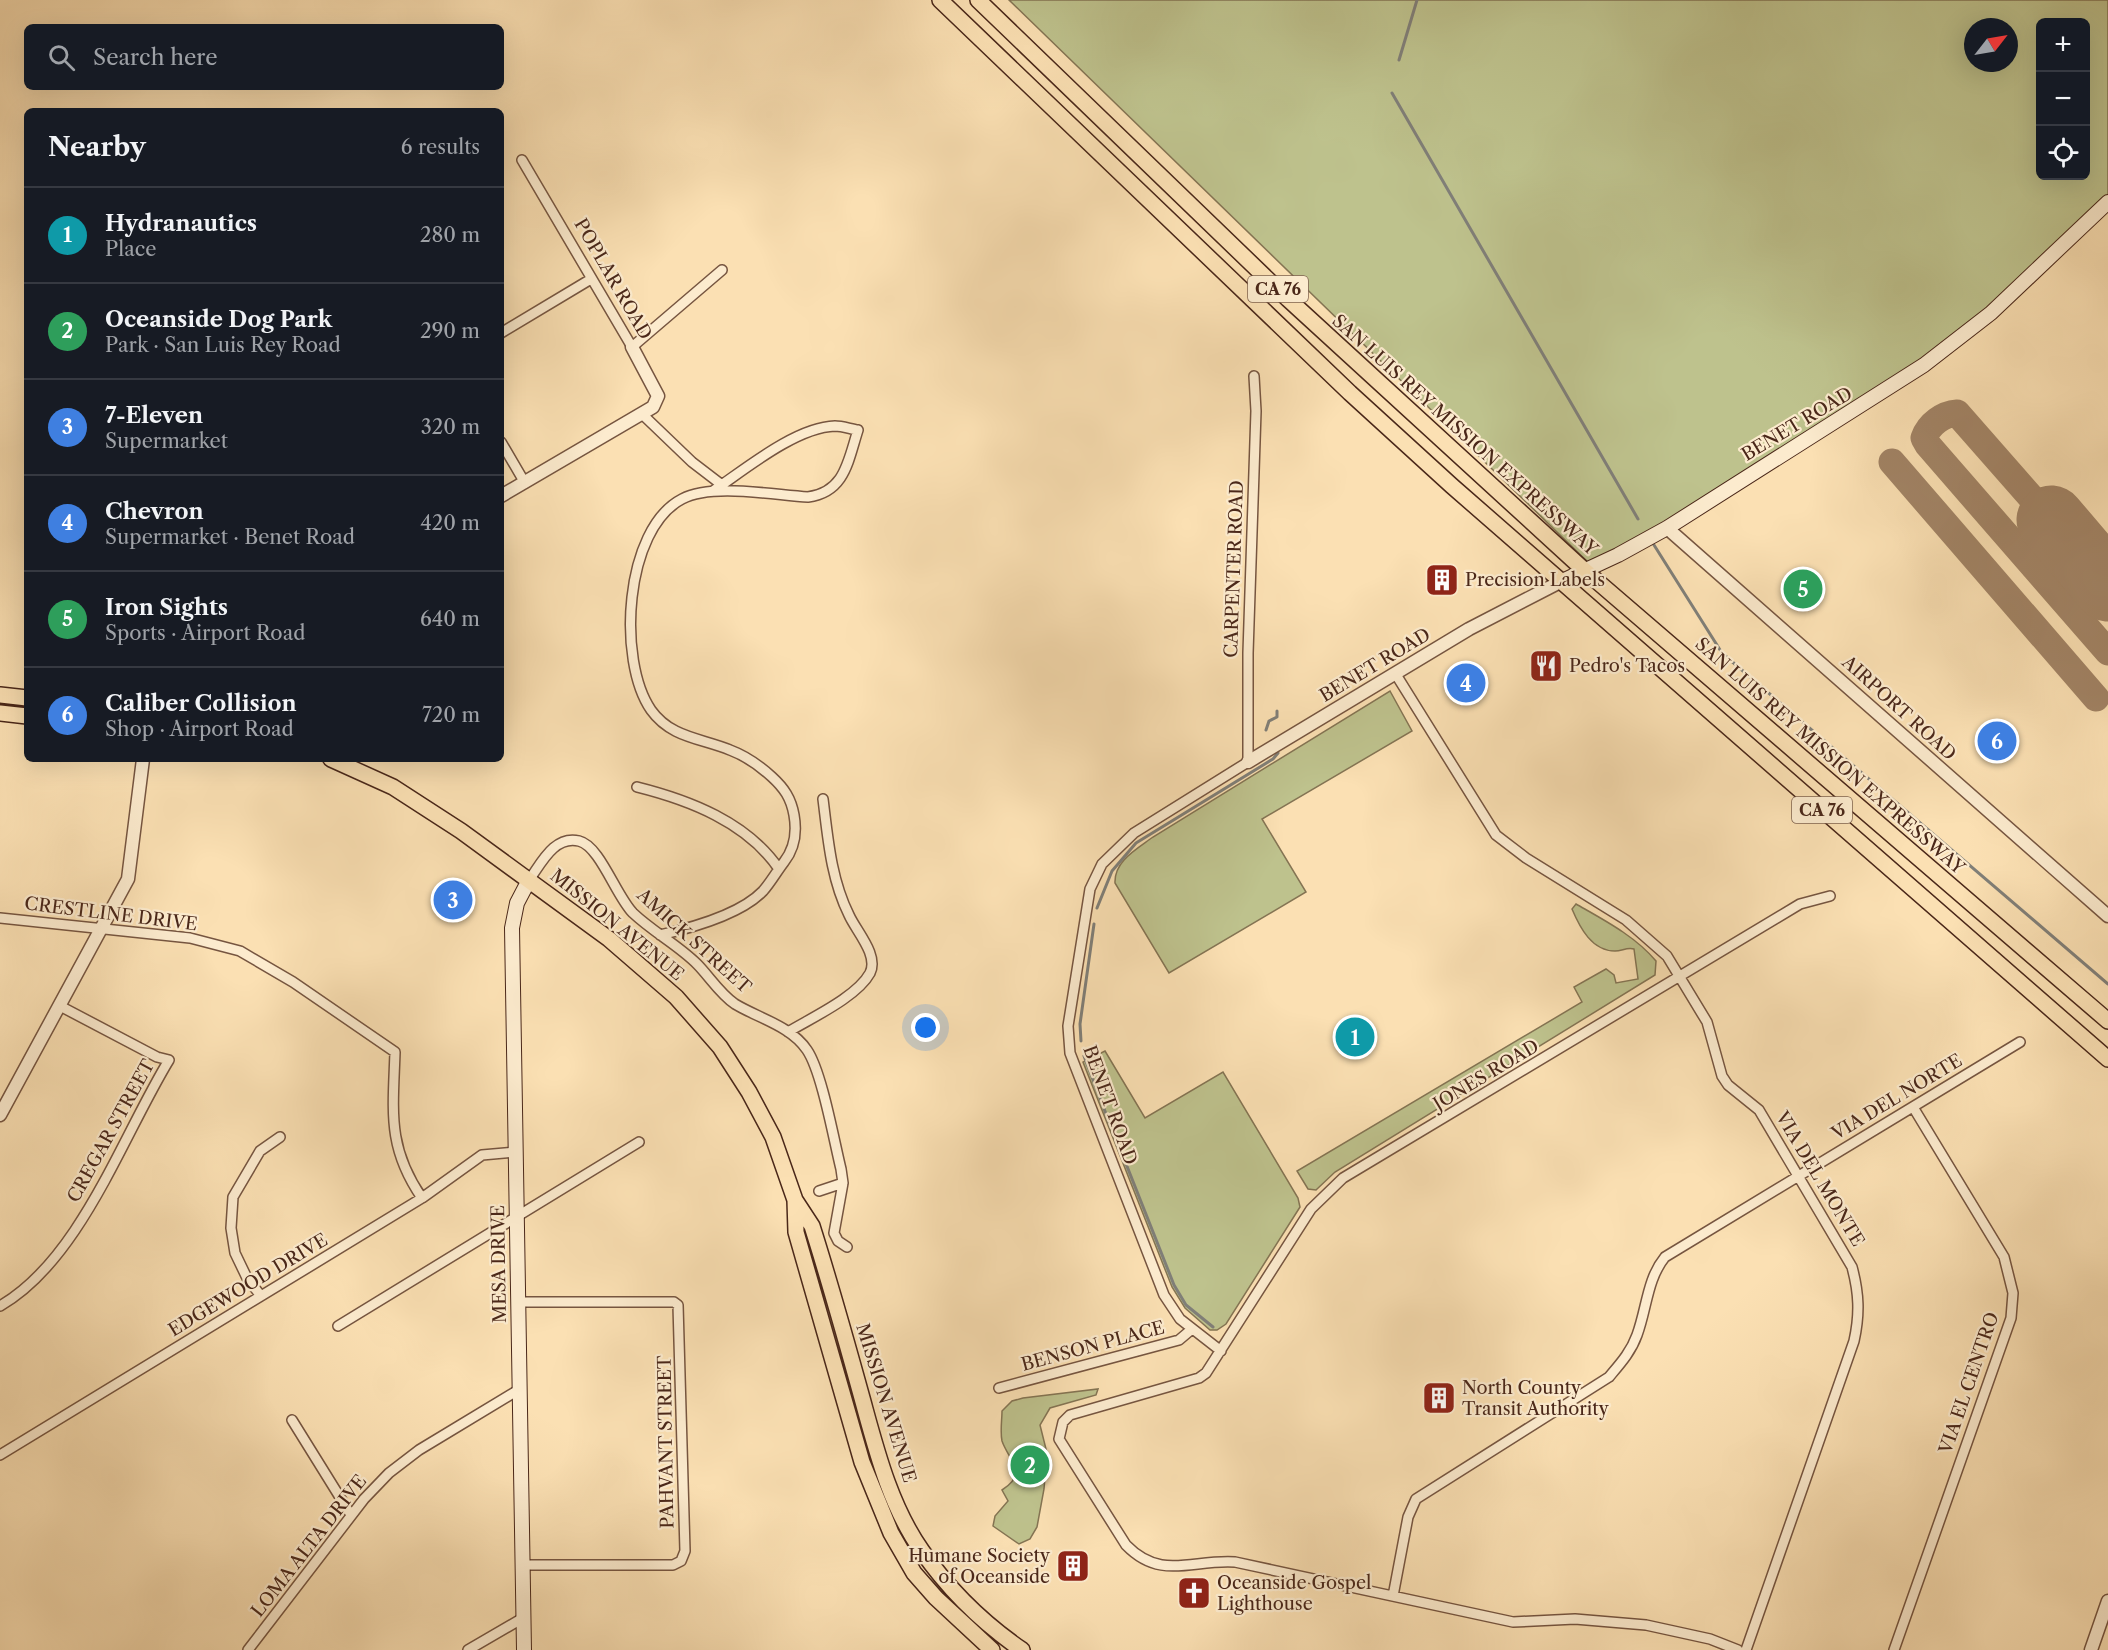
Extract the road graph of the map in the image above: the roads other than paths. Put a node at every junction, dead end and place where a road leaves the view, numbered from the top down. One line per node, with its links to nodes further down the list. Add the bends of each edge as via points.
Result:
1 (940, 0): 18 (main road, CA 76, via 1350,393)
2 (978, 0): 17 (main road, SAN LUIS REY MISSION EXPRESSWAY / CA 76, via 1297,308)
3 (522, 160): 6 (street, POPLAR ROAD)
4 (2108, 202): 16 (main road, BENET ROAD, via 1954,343 1877,397)
5 (722, 270): 8 (street)
6 (591, 279): 7 (street); 8 (street, POPLAR ROAD)
7 (504, 331)
8 (632, 347): 10 (street, POPLAR ROAD, via 658,396 653,407)
9 (1254, 376): 26 (street, CARPENTER ROAD)
10 (642, 414): 12 (street); 13 (street)
11 (504, 447): 12 (street)
12 (525, 483): 15 (street)
13 (722, 485): 14 (street); 14 (street, via 778,446 820,429 835,426 858,430 846,469 838,483 822,495)
14 (714, 491): 29 (street, via 683,498 663,513 641,548 633,579 631,632 635,666 645,700 665,726 757,763 784,788 796,828 791,853)
15 (504, 494)
16 (1667, 528): 17 (main road, BENET ROAD); 32 (street, AIRPORT ROAD)
17 (1584, 570): 18 (main road, BENET ROAD); 38 (main road, SAN LUIS REY MISSION EXPRESSWAY / CA 76)
18 (1560, 582): 19 (street, BENET ROAD); 41 (main road, CA 76)
19 (1395, 673): 26 (street, BENET ROAD); 36 (street, VIA DEL MONTE, via 1496,835 1626,920 1667,956)
20 (0, 695): 21 (main road)
21 (24, 698)
22 (0, 713): 23 (main road)
23 (24, 716)
24 (143, 762): 34 (street, via 128,879)
25 (338, 762): 30 (main road, MISSION AVENUE, via 420,803)
26 (1248, 762): 58 (street, BENET ROAD, via 1134,833 1102,864 1090,889 1068,1026 1070,1053 1164,1295)
27 (637, 787): 29 (street, via 684,799 751,836)
28 (823, 799): 39 (street, via 833,870 849,917 872,958 871,972 857,989)
29 (779, 869): 35 (street, via 762,892 747,902 701,926)
30 (529, 880): 35 (street, AMICK STREET, via 553,847 564,842 583,842 594,850 632,912); 46 (main road, MESA DRIVE, via 517,903 512,928); 51 (main road, MISSION AVENUE, via 644,967 705,1029 762,1116 782,1158)
31 (1830, 896): 36 (street, JONES ROAD, via 1800,904)
32 (2108, 916)
33 (0, 918): 34 (street, CRESTLINE DRIVE)
34 (102, 928): 37 (street); 50 (street, CRESTLINE DRIVE, via 190,938 240,951 293,982 395,1053 397,1151 405,1173)
35 (660, 935): 39 (street, AMICK STREET, via 696,962 733,1002)
36 (1680, 977): 47 (street, VIA DEL MONTE, via 1710,1028 1722,1076 1759,1110); 59 (street, JONES ROAD, via 1343,1178 1311,1209)
37 (60, 1006): 43 (street); 56 (street, CREGAR STREET, via 169,1060 72,1236 29,1285)
38 (2108, 1021)
39 (788, 1032): 48 (street, AMICK STREET, via 808,1050)
40 (2020, 1042): 42 (street, VIA DEL NORTE)
41 (2108, 1059)
42 (1913, 1107): 47 (street, VIA DEL NORTE); 76 (street, VIA EL CENTRO, via 2004,1257 2013,1293 2011,1318)
43 (0, 1115)
44 (280, 1137): 54 (street, via 260,1151 233,1197 231,1228 235,1253)
45 (639, 1142): 52 (street)
46 (514, 1152): 50 (street, EDGEWOOD DRIVE, via 482,1155); 52 (main road, MESA DRIVE)
47 (1798, 1175): 66 (street, VIA DEL NORTE, via 1665,1257 1654,1270 1638,1335 1629,1354 1609,1377 1416,1499 1408,1517); 75 (street, VIA DEL MONTE, via 1852,1267 1859,1318)
48 (843, 1183): 49 (street); 53 (street, AMICK STREET, via 834,1233 837,1241)
49 (819, 1191)
50 (422, 1198): 54 (street, EDGEWOOD DRIVE)
51 (795, 1200): 72 (main road, MISSION AVENUE, via 796,1232 862,1462 891,1533 915,1573); 73 (main road, MISSION AVENUE, via 812,1226 881,1465 899,1509 920,1550 945,1580 975,1612)
52 (516, 1217): 55 (main road, MESA DRIVE); 57 (street)
53 (847, 1247)
54 (261, 1296): 63 (street, EDGEWOOD DRIVE)
55 (518, 1302): 61 (main road, MESA DRIVE); 65 (street, PAHVANT STREET, via 674,1302 680,1313 685,1551 681,1561 673,1565)
56 (0, 1306)
57 (338, 1326)
58 (1192, 1329): 59 (street, BENET ROAD); 60 (street, BENSON PLACE, via 1179,1340)
59 (1221, 1351): 66 (street, JONES ROAD, via 1199,1378 1070,1415 1063,1422 1061,1447 1126,1545 1138,1558 1157,1566 1183,1567 1211,1560 1235,1562)
60 (999, 1388)
61 (520, 1389): 64 (street, LOMA ALTA DRIVE, via 419,1450 389,1473); 65 (main road, MESA DRIVE)
62 (292, 1420): 64 (street)
63 (0, 1455)
64 (351, 1515): 69 (street, LOMA ALTA DRIVE)
65 (522, 1565): 68 (main road, MESA DRIVE)
66 (1393, 1596): 74 (street, JONES ROAD, via 1513,1622 1575,1619 1646,1625)
67 (2108, 1601): 77 (street)
68 (523, 1618): 70 (street); 71 (main road, MESA DRIVE)
69 (248, 1650)
70 (468, 1650)
71 (524, 1650)
72 (992, 1650)
73 (1022, 1650)
74 (1738, 1650)
75 (1746, 1650)
76 (1894, 1650)
77 (2091, 1650)

